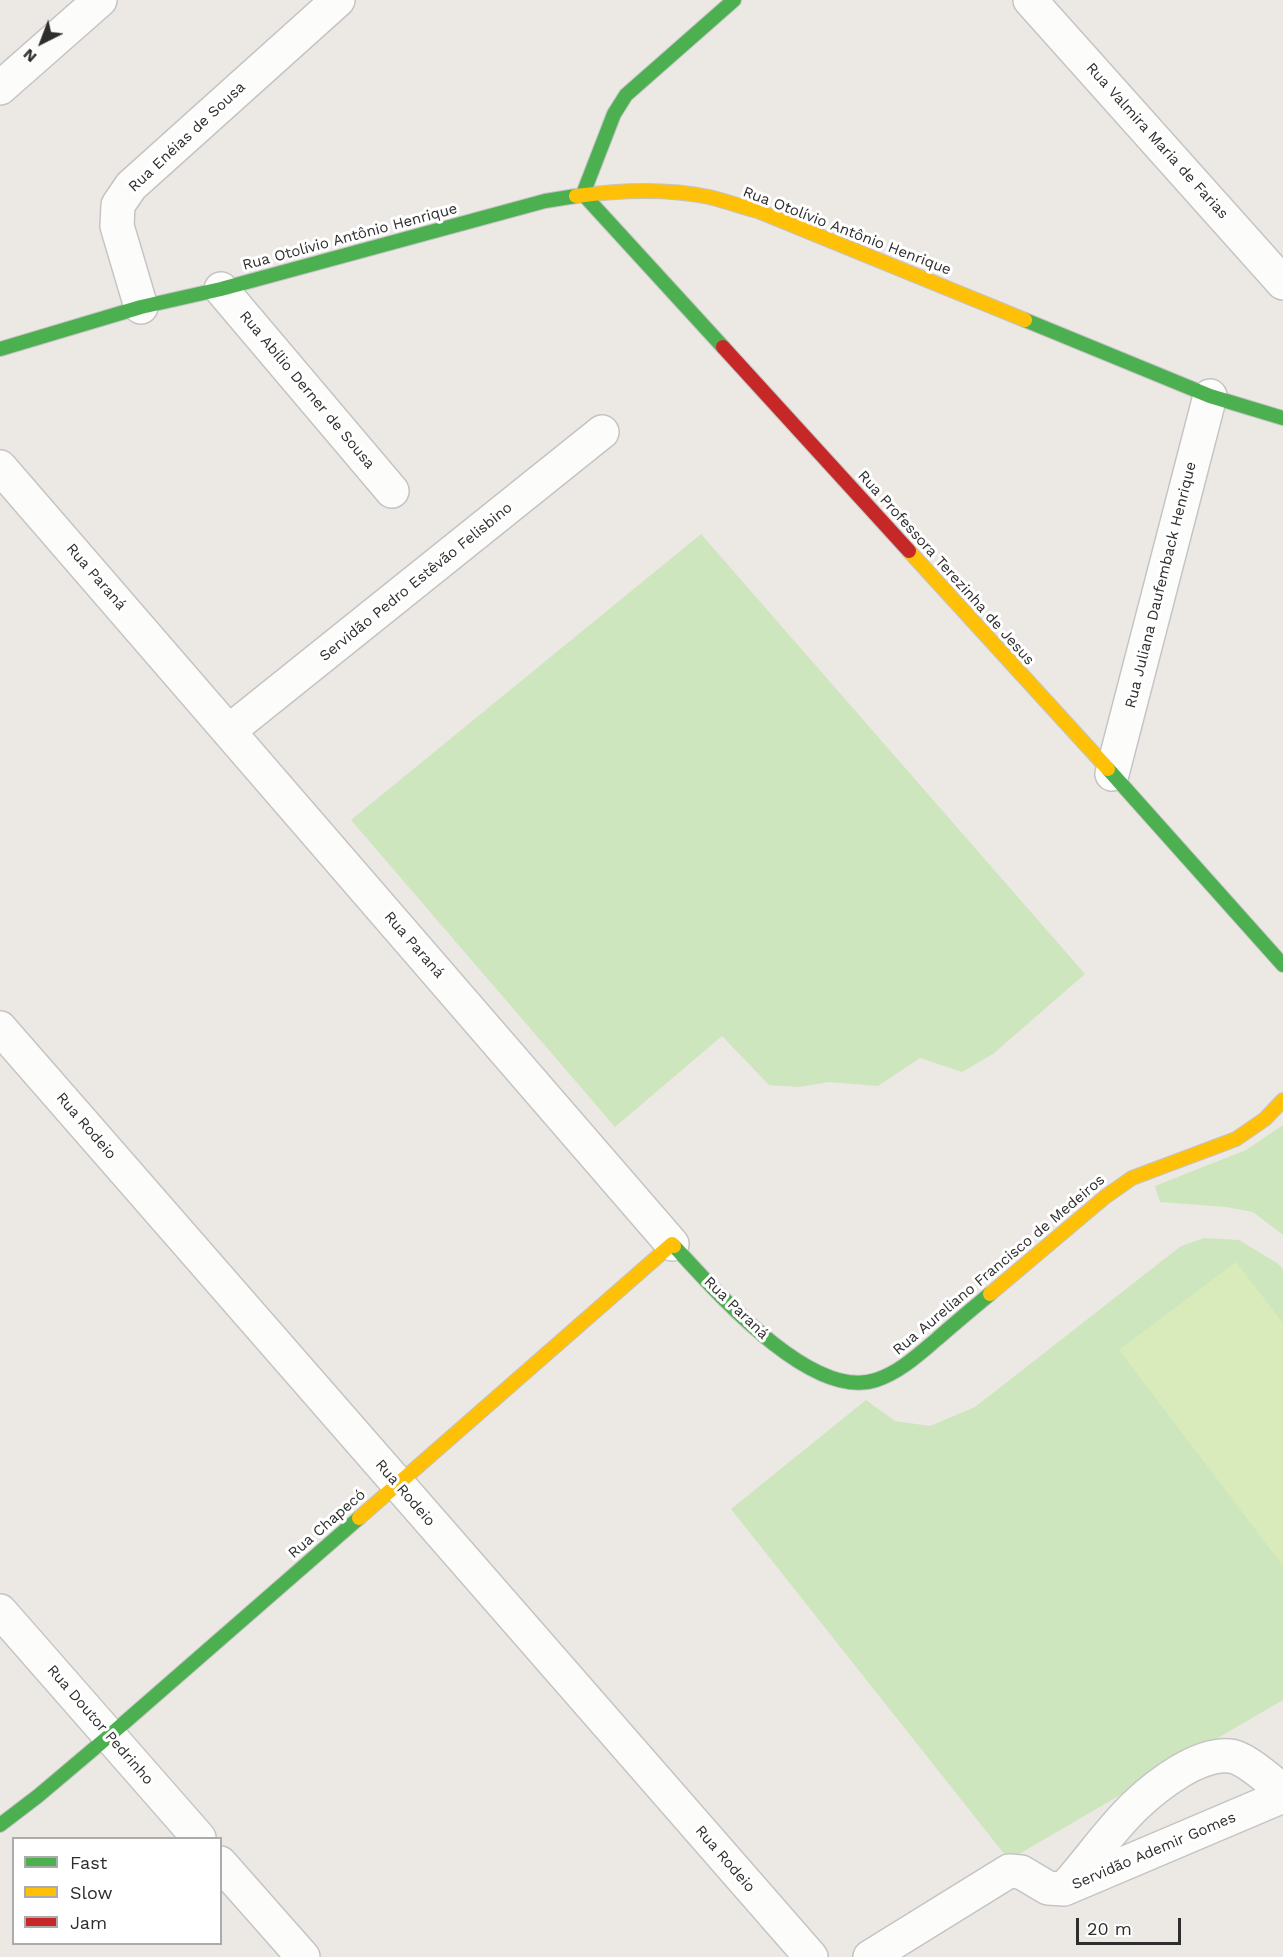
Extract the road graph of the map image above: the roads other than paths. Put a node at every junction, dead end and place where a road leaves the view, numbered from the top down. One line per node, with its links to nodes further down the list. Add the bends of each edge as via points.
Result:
1 (100, 0): 5 (street)
2 (338, 0): 9 (street, Rua Enéias de Sousa, via 131,186 118,205 117,226)
3 (734, 0): 6 (street, via 626,95 614,114)
4 (1030, 0): 7 (street, Rua Valmira Maria de Farias)
5 (0, 88)
6 (583, 194): 8 (street, Rua Otolívio Antônio Henrique); 11 (street, Rua Otolívio Antônio Henrique, via 654,191 708,197 758,211); 17 (street, Rua Professora Terezinha de Jesus)
7 (1283, 283)
8 (221, 289): 9 (street, Rua Otolívio Antônio Henrique); 15 (street, Rua Abílio Derner de Sousa)
9 (141, 307): 10 (street, Rua Otolívio Antônio Henrique)
10 (0, 349)
11 (1209, 396): 12 (street, Rua Otolívio Antônio Henrique); 17 (street, Rua Juliana Daufemback Henrique)
12 (1283, 418)
13 (603, 432): 16 (street, Servidão Pedro Estêvão Felisbino)
14 (0, 466): 16 (street, Rua Paraná)
15 (392, 490)
16 (229, 731): 21 (street, Rua Paraná)
17 (1112, 774): 18 (street, Rua Professora Terezinha de Jesus)
18 (1283, 965)
19 (0, 1028): 23 (street, Rua Rodeio)
20 (1283, 1100): 22 (street, Rua Aureliano Francisco de Medeiros, via 1265,1119 1236,1139 1132,1178 902,1368 880,1380)
21 (672, 1244): 22 (street, Rua Paraná, via 749,1323 793,1358 830,1377); 23 (street, Rua Chapecó)
22 (858, 1384)
23 (397, 1484): 25 (street, Rua Chapecó); 33 (street, Rua Rodeio)
24 (0, 1611): 25 (street, Rua Doutor Pedrinho)
25 (109, 1736): 28 (street, Rua Chapecó); 29 (street, Rua Doutor Pedrinho)
26 (1283, 1791): 31 (street, via 1261,1772 1232,1756 1209,1756 1170,1778 1134,1806)
27 (1283, 1797): 31 (street, Servidão Ademir Gomes)
28 (0, 1825)
29 (197, 1837)
30 (222, 1865): 32 (street)
31 (1064, 1889): 34 (street, Servidão Ademir Gomes, via 1048,1888 1021,1872 1009,1871)
32 (303, 1957)
33 (811, 1957)
34 (870, 1957)

